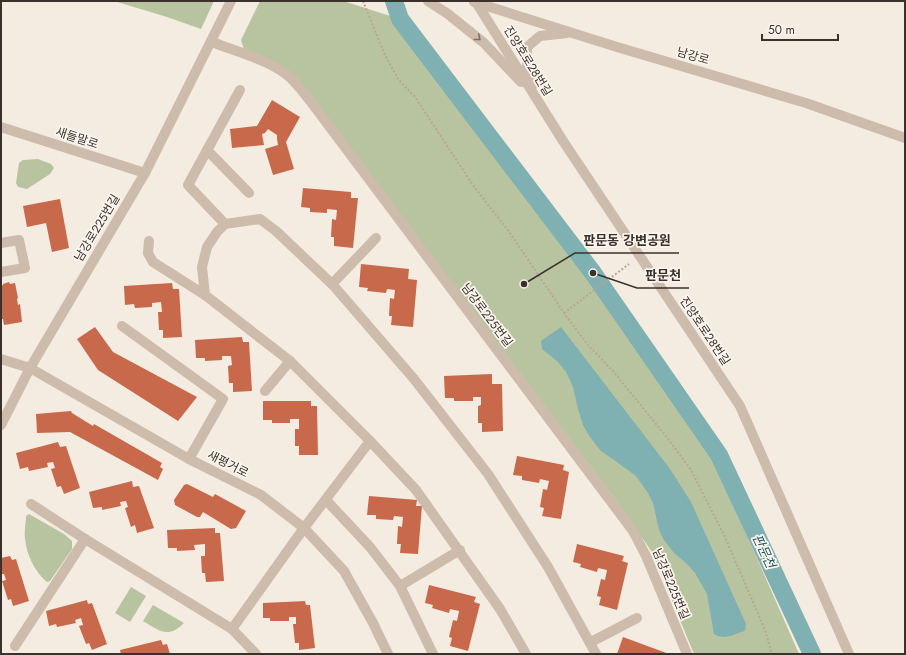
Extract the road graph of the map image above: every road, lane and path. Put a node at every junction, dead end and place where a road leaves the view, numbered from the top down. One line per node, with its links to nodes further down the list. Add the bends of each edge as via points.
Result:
1 (231, 1): 6 (street, 남강로225번길)
2 (364, 1): 22 (path, via 384,53 398,79 415,97 475,188 510,233)
3 (428, 1): 8 (street, one-way to 8, via 484,43)
4 (474, 2): 5 (street, 남강로); 8 (street, 진양호로28번길)
5 (571, 33): 8 (street, via 540,36 528,47 527,68); 10 (street, 남강로, via 806,103)
6 (212, 42): 12 (street, 남강로225번길); 46 (street, 남강로225번길, via 269,64 297,84 311,102 634,532)
7 (240, 90): 11 (street)
8 (536, 98): 48 (street, 진양호로28번길, via 740,406)
9 (1, 127): 12 (street, 새들말로)
10 (905, 138)
11 (207, 150): 13 (street); 14 (street, via 188,185)
12 (145, 173): 26 (street, 남강로225번길)
13 (249, 193)
14 (225, 224): 20 (street, via 260,219); 21 (street, via 207,247 202,267)
15 (376, 238): 20 (street)
16 (149, 241): 21 (street, via 148,253 153,262)
17 (1, 243): 19 (street, via 19,240 25,268)
18 (629, 264): 22 (path)
19 (1, 272)
20 (332, 284): 39 (street, via 414,379 488,474 548,567)
21 (205, 295): 25 (street)
22 (564, 313): 47 (path, via 691,470 726,537 765,630)
23 (122, 326): 30 (street, via 224,399)
24 (1, 359): 26 (street, 새평거로)
25 (290, 361): 27 (street); 29 (street)
26 (30, 368): 28 (street, 남강로225번길); 30 (street, 새평거로)
27 (265, 391)
28 (1, 425)
29 (370, 441): 31 (street); 35 (street, via 416,490)
30 (189, 459): 33 (street, 새평거로, via 261,495)
31 (326, 500): 33 (street); 36 (street, via 370,546)
32 (31, 504): 34 (street)
33 (304, 528): 38 (street); 42 (street, 새평거로, via 344,571)
34 (85, 539): 38 (street); 40 (street)
35 (460, 550): 36 (street); 44 (street, via 500,609)
36 (400, 586): 43 (street)
37 (637, 618): 39 (street)
38 (232, 628): 41 (street)
39 (590, 642): 45 (street)
40 (16, 646)
41 (256, 654)
42 (388, 654)
43 (433, 654)
44 (526, 654)
45 (596, 654)
46 (687, 654)
47 (772, 654)
48 (849, 654)

